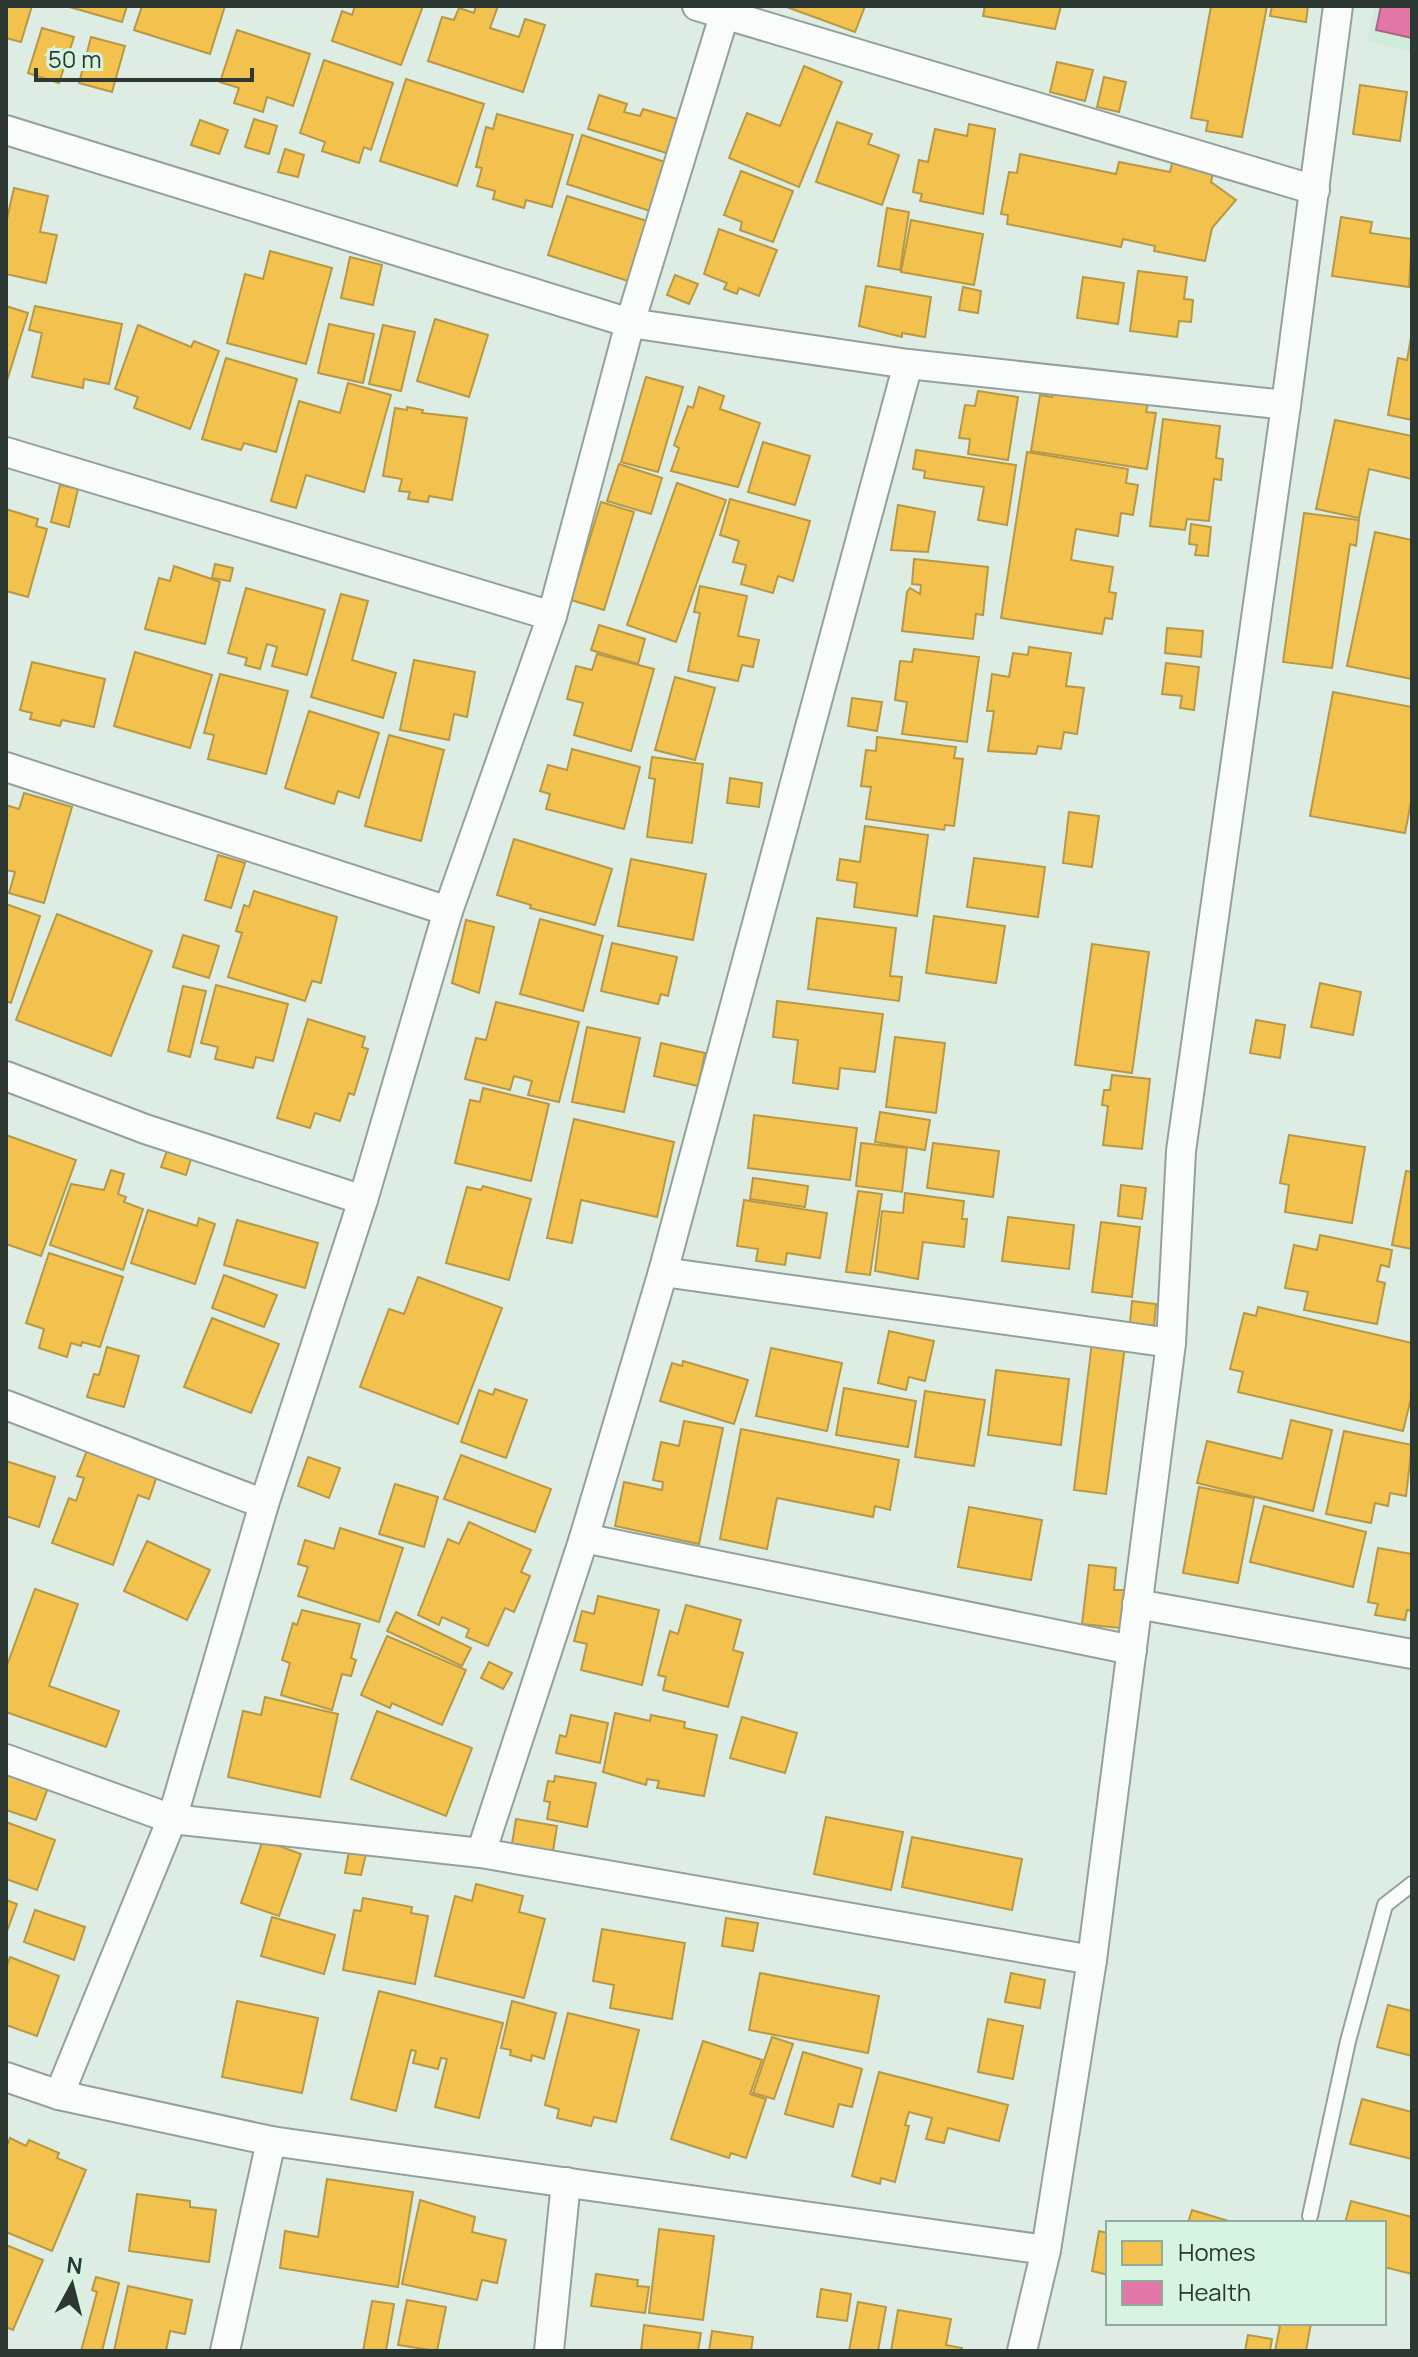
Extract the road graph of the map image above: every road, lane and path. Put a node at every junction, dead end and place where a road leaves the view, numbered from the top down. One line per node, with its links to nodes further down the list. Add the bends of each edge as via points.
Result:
1 (697, 6): 3 (street)
2 (1338, 6): 5 (street)
3 (726, 10): 5 (street); 6 (street)
4 (6, 130): 6 (street)
5 (1315, 190): 8 (street)
6 (630, 323): 7 (street); 10 (street)
7 (908, 364): 8 (street); 15 (street)
8 (1286, 405): 16 (street, via 1181,1151)
9 (6, 452): 10 (street)
10 (552, 616): 12 (street)
11 (6, 767): 12 (street)
12 (448, 911): 14 (street)
13 (6, 1076): 14 (street, via 145,1129)
14 (363, 1200): 18 (street)
15 (663, 1272): 16 (street); 19 (street)
16 (1171, 1343): 20 (street)
17 (6, 1405): 18 (street)
18 (264, 1504): 24 (street)
19 (584, 1538): 21 (street); 25 (street)
20 (1137, 1604): 21 (street); 22 (street)
21 (1132, 1650): 27 (street)
22 (1412, 1654)
23 (6, 1759): 24 (street)
24 (172, 1819): 25 (street); 29 (street)
25 (481, 1853): 27 (street)
26 (1412, 1884): 32 (lane, via 1385,1905 1348,2041)
27 (1092, 1960): 33 (street)
28 (6, 2077): 29 (street)
29 (59, 2095): 30 (street)
30 (271, 2141): 31 (street); 34 (street)
31 (566, 2182): 33 (street); 35 (street)
32 (1310, 2216)
33 (1046, 2250): 36 (street)
34 (225, 2351)
35 (549, 2351)
36 (1022, 2351)

